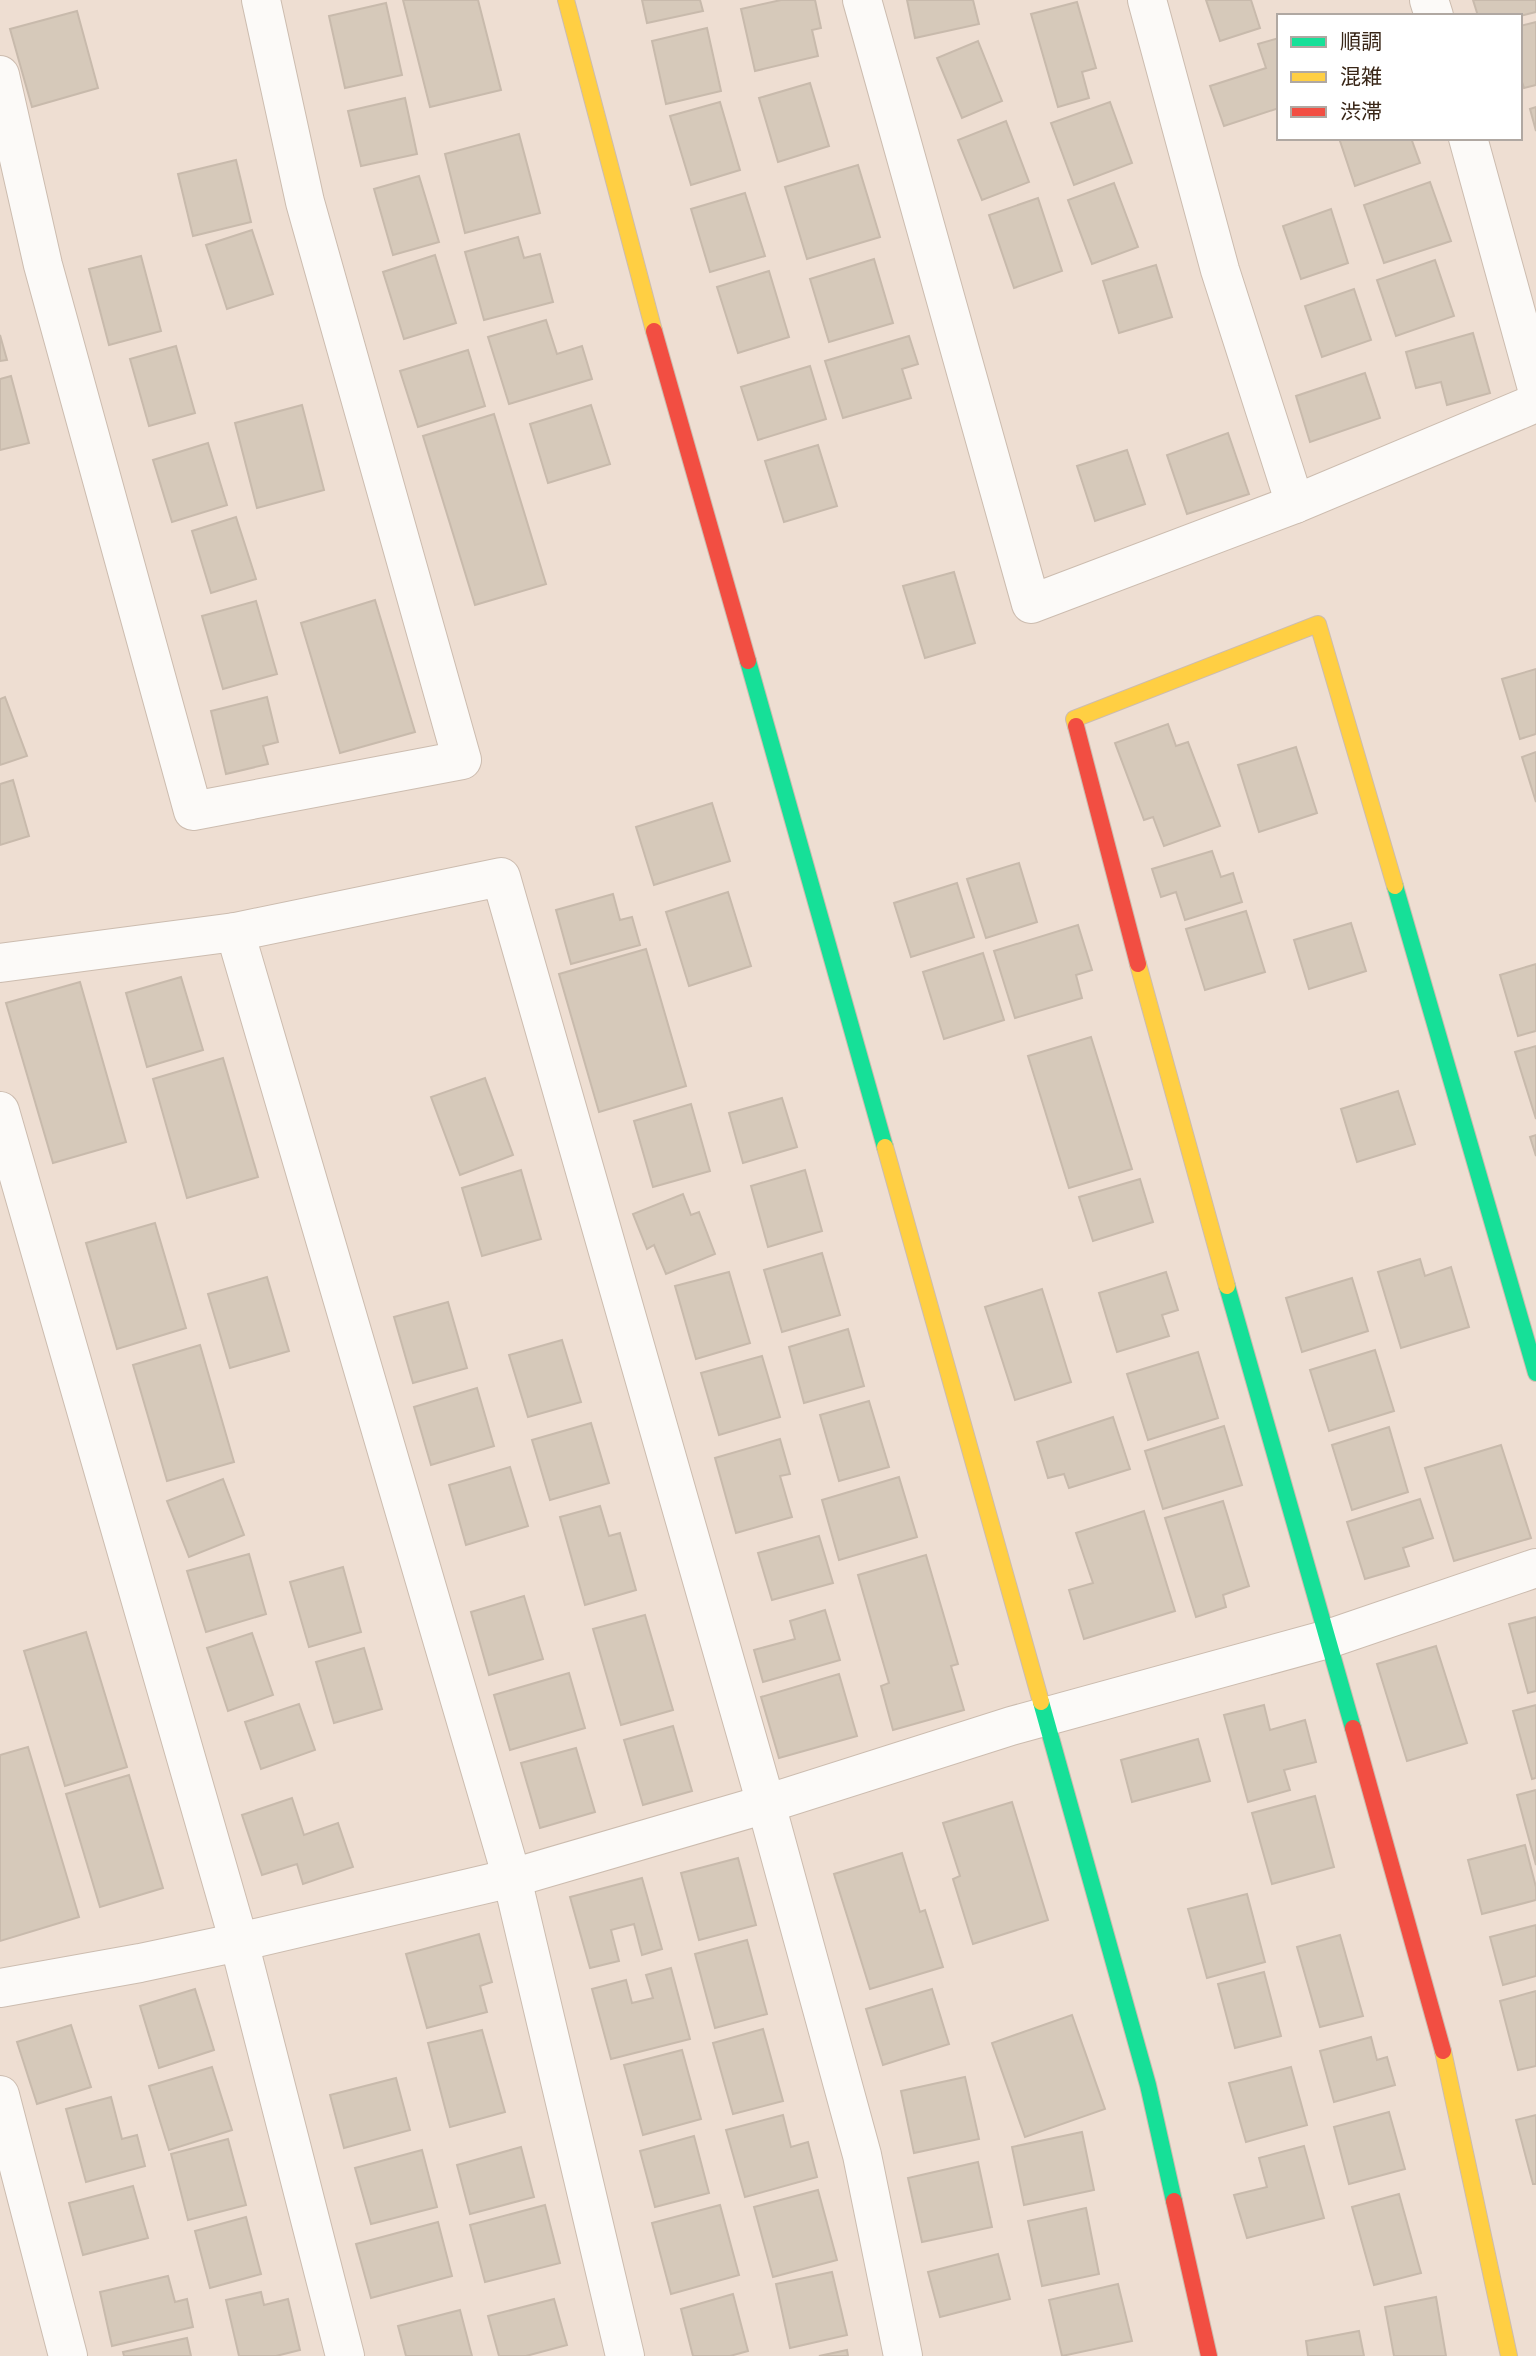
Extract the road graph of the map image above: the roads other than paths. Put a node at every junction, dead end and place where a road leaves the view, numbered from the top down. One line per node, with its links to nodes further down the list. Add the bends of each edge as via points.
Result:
1 (261, 0): 5 (street, via 305,202 462,760 193,811 43,265)
2 (566, 0): 16 (street, via 656,340)
3 (862, 0): 9 (street, via 1031,604)
4 (1147, 0): 9 (street, via 1220,270)
5 (0, 75)
6 (1469, 140): 7 (street)
7 (1536, 385)
8 (1536, 403): 9 (street)
9 (1295, 504)
10 (235, 932): 11 (street); 17 (street, via 501,877); 18 (street)
11 (0, 963)
12 (0, 1111): 19 (street)
13 (1536, 1373): 15 (street, via 1318,624 1074,719 1172,1093)
14 (1536, 1568): 15 (street)
15 (1328, 1639): 16 (street); 27 (street, via 1437,2023)
16 (1045, 1718): 17 (street); 26 (street, via 1148,2085)
17 (766, 1804): 18 (street); 25 (street, via 862,2155)
18 (512, 1878): 19 (street); 24 (street)
19 (239, 1942): 20 (street); 23 (street)
20 (0, 1988)
21 (0, 2095): 22 (street)
22 (68, 2356)
23 (345, 2356)
24 (625, 2356)
25 (904, 2356)
26 (1209, 2356)
27 (1508, 2356)

